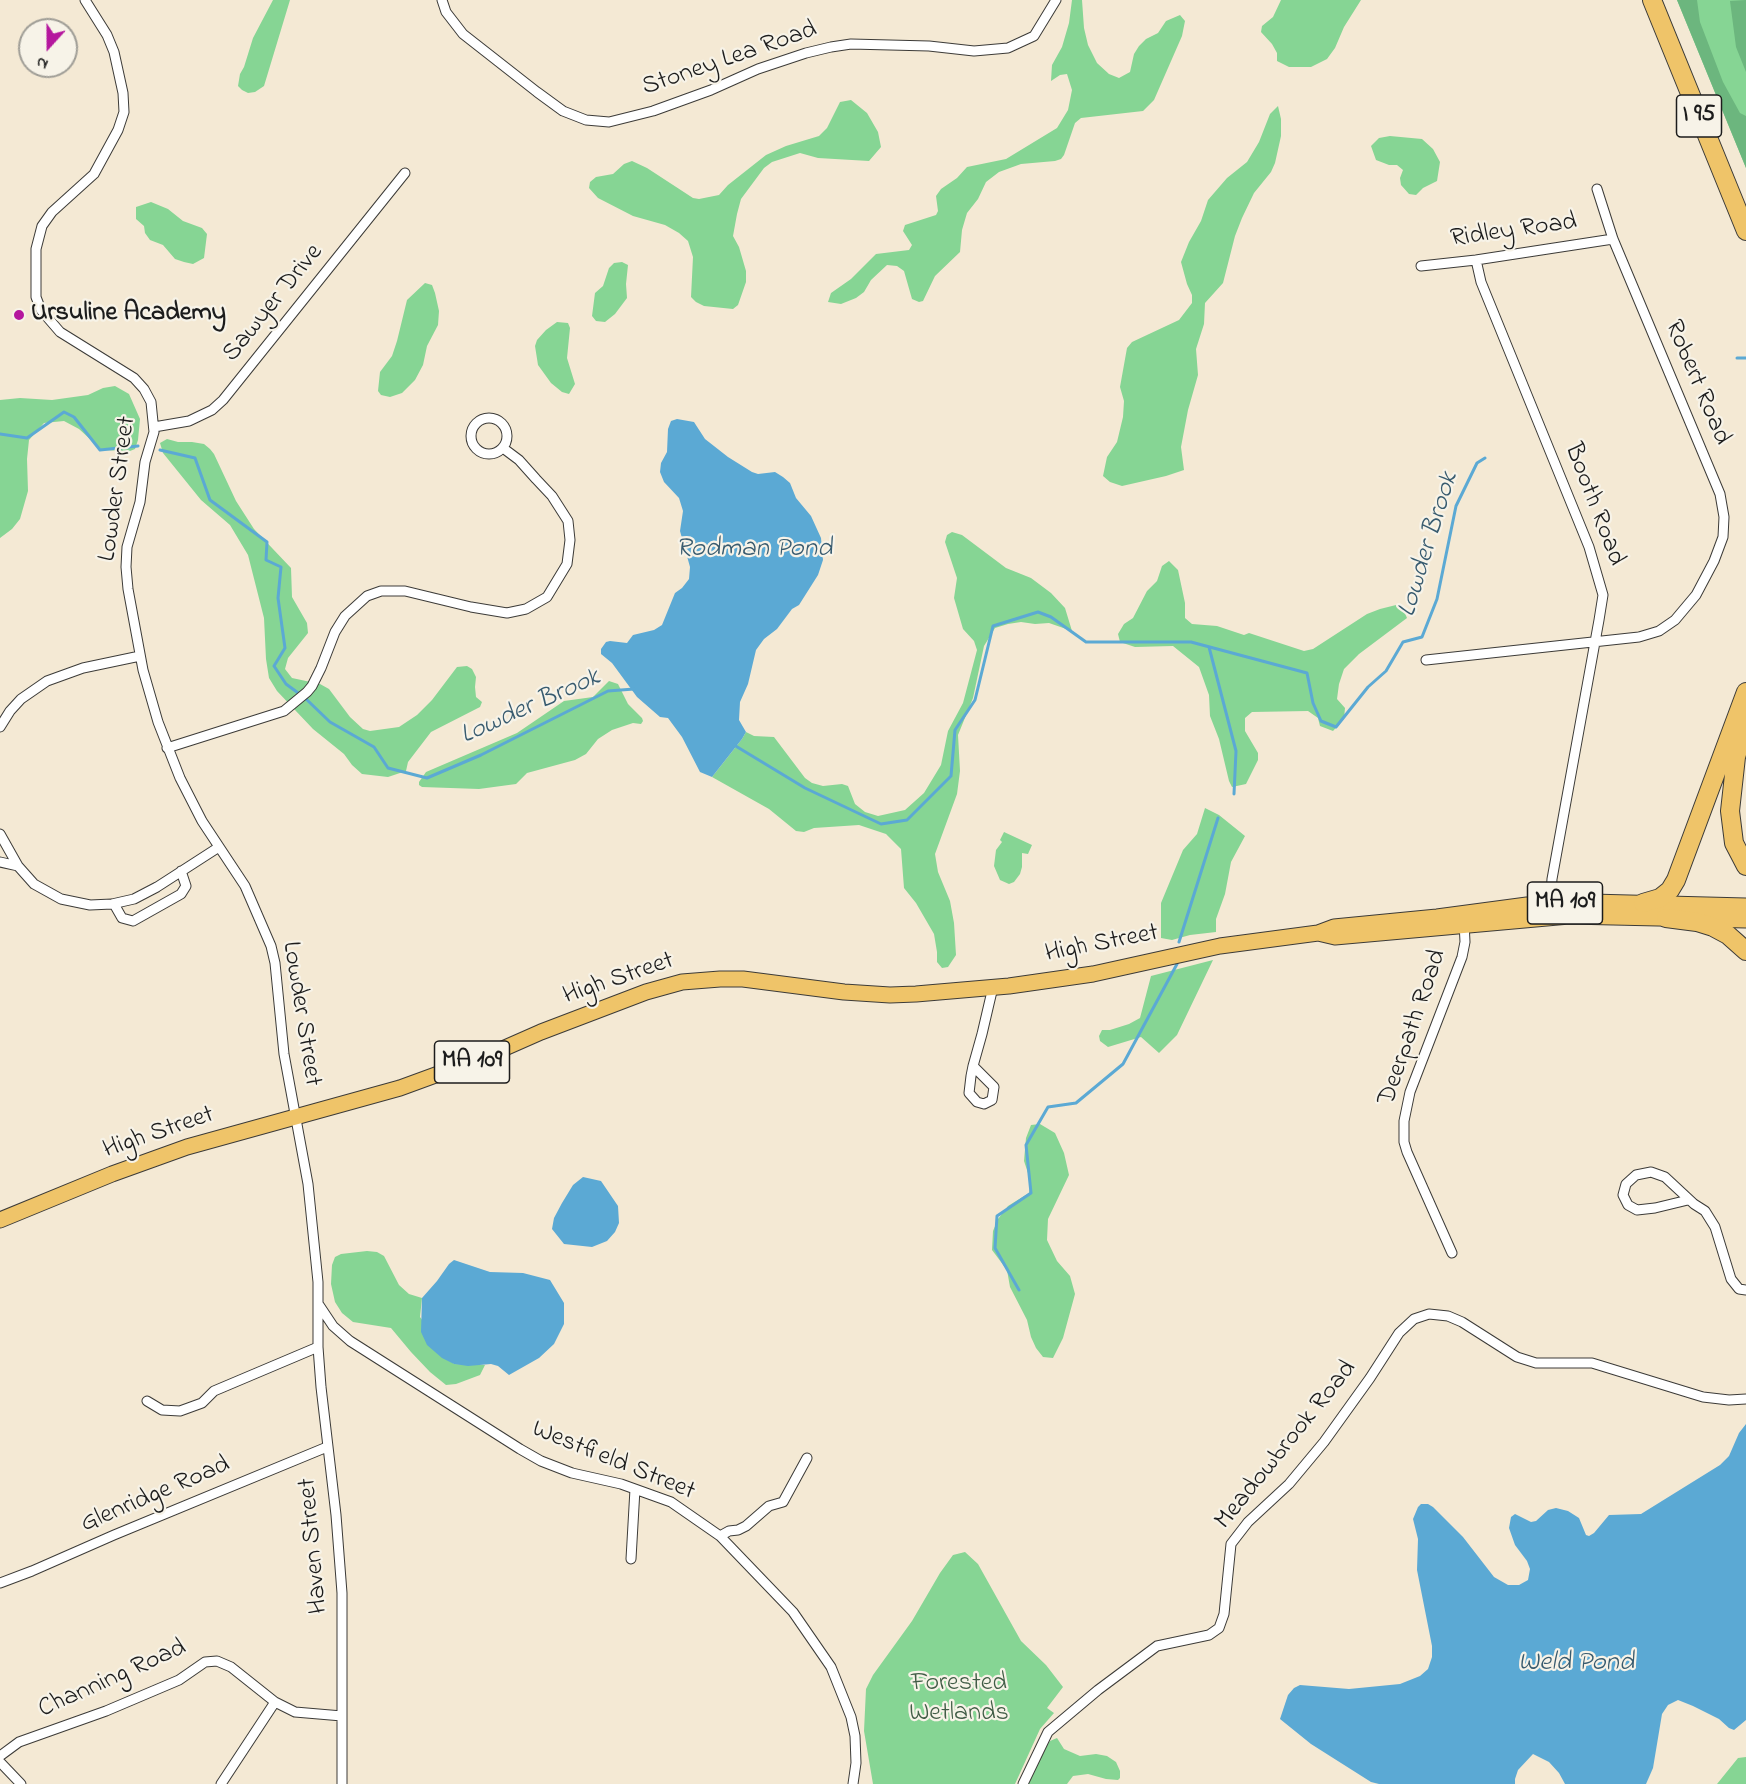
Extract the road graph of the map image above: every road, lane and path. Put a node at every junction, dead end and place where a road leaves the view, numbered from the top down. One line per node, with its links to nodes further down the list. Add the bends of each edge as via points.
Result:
1 (85, 0): 11 (street, Lowder Street, via 114,52 124,112 94,174 52,212 40,230 36,297 44,315 60,332 140,384 151,402)
2 (442, 0): 3 (street, Stoney Lea Road, via 463,34 563,111 586,120 609,122 653,111 758,69 831,47 929,46 974,51 1008,48 1034,36)
3 (1056, 0)
4 (1652, 0): 7 (highway, I 95)
5 (405, 173): 11 (street, Sawyer Drive, via 223,400 189,422)
6 (1597, 189): 8 (street, Robert Road)
7 (1746, 231)
8 (1613, 239): 9 (street, Ridley Road); 13 (street, Robert Road, via 1720,494 1724,517 1723,537 1714,561 1696,595 1674,620 1659,631 1639,637)
9 (1476, 260): 10 (street, Ridley Road); 13 (street, Booth Road, via 1481,282 1598,575 1603,595)
10 (1421, 266)
11 (154, 427): 14 (street, Lowder Street, via 127,547 128,589)
12 (503, 448): 19 (street, via 552,496 568,521 567,564 547,597 526,609 507,613 405,591 381,591 367,596 345,616 303,696 284,711)
13 (1595, 641): 15 (street, Robert Road); 29 (street, Booth Road, via 1552,879)
14 (140, 656): 18 (street, via 83,668 48,681 15,705); 19 (street, Lowder Street)
15 (1426, 660)
16 (1746, 692): 26 (highway, via 1676,880 1660,898)
17 (1746, 723): 23 (highway, via 1736,757 1730,819 1734,843)
18 (0, 727)
19 (168, 748): 21 (street, Lowder Street, via 195,808)
20 (0, 834): 24 (street)
21 (219, 847): 25 (street); 36 (street, Lowder Street, via 245,886 273,955)
22 (0, 862): 24 (street)
23 (1746, 866)
24 (18, 867): 27 (street, via 34,884 61,899 92,905)
25 (181, 872): 27 (street, via 148,893); 27 (street, via 186,885 181,894 133,921 122,918)
26 (1643, 903): 28 (main road, High Street / MA 109); 29 (main road, High Street / MA 109)
27 (114, 904)
28 (1746, 906)
29 (1550, 910): 30 (main road, High Street / MA 109); 31 (main road, High Street / MA 109)
30 (1666, 918): 32 (main road, High Street / MA 109); 33 (highway, via 1713,927)
31 (1464, 919): 34 (main road, High Street / MA 109, via 1335,937 1318,933 1220,946 1092,974); 39 (street, Deerpath Road, via 1462,957 1410,1092 1404,1121 1407,1152)
32 (1746, 920)
33 (1746, 951)
34 (993, 987): 35 (street); 36 (main road, High Street / MA 109, via 890,995 744,980 682,982 646,992 400,1088)
35 (974, 1066)
36 (296, 1118): 38 (main road, High Street / MA 109, via 170,1153); 41 (street, via 308,1184)
37 (1688, 1200): 37 (street, via 1637,1210 1628,1205 1623,1194 1626,1184 1636,1175 1651,1172 1665,1177); 40 (street, via 1705,1211 1715,1227 1731,1279 1739,1289)
38 (0, 1220)
39 (1452, 1253)
40 (1746, 1290)
41 (319, 1305): 42 (street, Haven Street); 47 (street, Westfield Street, via 333,1326 350,1341 520,1449 572,1473)
42 (318, 1347): 44 (street, via 214,1391 202,1403 180,1412 162,1410); 45 (street, Haven Street)
43 (1746, 1399): 59 (street, Meadowbrook Road, via 1703,1397 1592,1363 1536,1363 1516,1357 1448,1316 1429,1314 1414,1319 1399,1333 1370,1378 1289,1484 1248,1522 1231,1544 1219,1628 1209,1635 1157,1646 1107,1683 1048,1732)
44 (147, 1401)
45 (327, 1447): 50 (street, Glenridge Road); 52 (street, Haven Street, via 342,1593)
46 (807, 1458): 48 (street, via 783,1502 769,1506 746,1526)
47 (635, 1489): 48 (street, Westfield Street, via 671,1502); 49 (street)
48 (720, 1536): 58 (street, Westfield Street, via 793,1612 831,1667 855,1736)
49 (631, 1559)
50 (0, 1583)
51 (275, 1702): 52 (street, Channing Road, via 295,1712); 53 (street, Channing Road, via 231,1667 217,1661 205,1662 179,1680 19,1742); 56 (street)
52 (342, 1716): 57 (street, Haven Street)
53 (0, 1756)
54 (0, 1761): 55 (street)
55 (21, 1784)
56 (221, 1784)
57 (342, 1784)
58 (853, 1784)
59 (1023, 1784)

